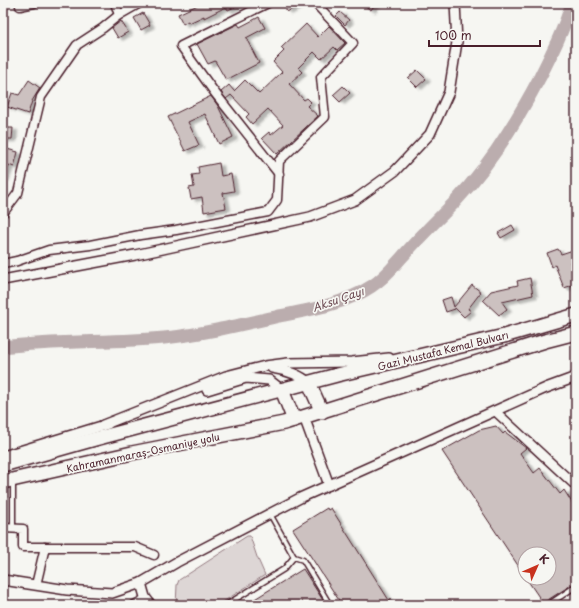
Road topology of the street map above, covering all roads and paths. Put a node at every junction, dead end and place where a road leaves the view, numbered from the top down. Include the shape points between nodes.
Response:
1 (34, 3) edge
2 (116, 3) edge
3 (140, 3) edge
4 (268, 3) edge
5 (315, 3) edge
6 (455, 3) edge
7 (20, 6) dead end
8 (119, 15) junction
9 (279, 174) junction
10 (3, 213) edge
11 (3, 264) edge
12 (3, 280) edge
13 (576, 315) edge
14 (576, 333) edge
15 (440, 352) junction
16 (265, 366) junction
17 (576, 377) edge
18 (309, 383) junction
19 (282, 390) junction
20 (325, 411) junction
21 (495, 411) junction
22 (294, 420) junction
23 (102, 425) junction
24 (3, 456) edge
25 (3, 465) edge
26 (8, 480) edge
27 (329, 485) junction
28 (576, 486) edge
29 (270, 513) junction
30 (3, 528) edge
31 (13, 529) junction
32 (45, 547) junction
33 (154, 555) dead end
34 (294, 557) junction
35 (3, 580) edge
36 (141, 583) junction
37 (36, 585) junction
38 (576, 586) edge
39 (143, 601) edge
40 (130, 605) edge
41 (151, 605) edge
42 (226, 605) edge
43 (330, 605) edge
44 (548, 605) edge

1 - 7 street
2 - 8 street
3 - 8 street
4 - 9 street via 182,46 215,93
5 - 9 street via 353,43 321,77 325,117 279,161
6 - 12 street via 457,42 449,92 430,134 395,171 356,200 310,217 135,255
8 - 10 street via 77,45 41,97 18,193
9 - 11 street via 277,200 268,212 90,245 49,250
13 - 15 highway, Gazi Mustafa Kemal Bulvarı
14 - 20 highway, Gazi Mustafa Kemal Bulvarı
15 - 16 street via 352,362
15 - 18 highway, Gazi Mustafa Kemal Bulvarı
16 - 18 street via 290,372
16 - 23 street via 226,376
17 - 21 street
18 - 19 highway, Gazi Mustafa Kemal Bulvarı
18 - 20 highway
19 - 22 highway
19 - 23 street via 268,380 246,378
19 - 25 highway, Gazi Mustafa Kemal Bulvarı
20 - 22 highway, Gazi Mustafa Kemal Bulvarı
21 - 27 street
21 - 28 street
22 - 26 highway, Kahramanmaraş-Osmaniye yolu
22 - 27 street
23 - 24 street
26 - 31 lane
27 - 29 street
29 - 34 lane
29 - 36 street
30 - 31 street
31 - 32 street via 23,529 23,547
32 - 33 street via 135,547
32 - 37 street
34 - 42 lane via 284,569
34 - 43 lane via 302,560
35 - 37 street
36 - 37 street via 112,593
36 - 39 street
38 - 44 lane
39 - 40 lane
39 - 41 street

